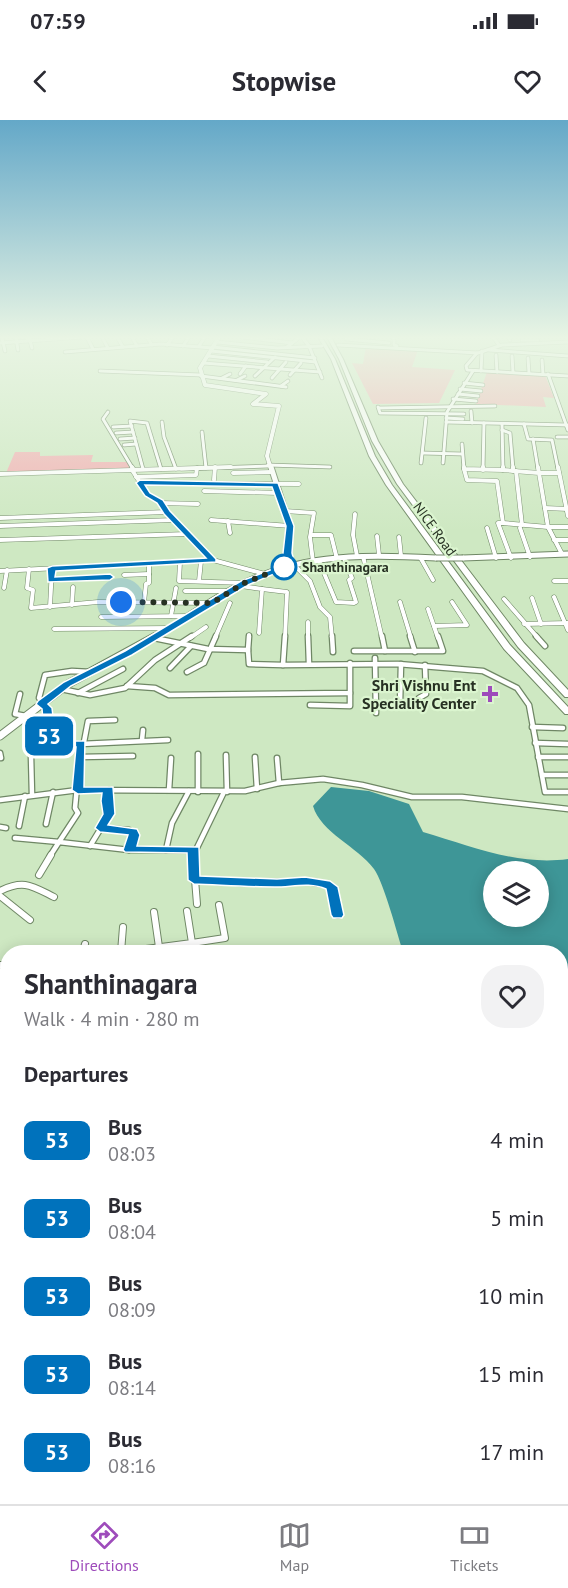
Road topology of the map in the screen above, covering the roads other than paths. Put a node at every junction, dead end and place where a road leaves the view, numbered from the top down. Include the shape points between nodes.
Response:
1 (256, 402) edge
2 (350, 402) edge
3 (359, 402) edge
4 (452, 402) edge
5 (557, 402) edge
6 (495, 406) dead end
7 (449, 407) junction
8 (471, 411) dead end
9 (108, 412) dead end
10 (447, 412) junction
11 (464, 414) dead end
12 (486, 416) dead end
13 (426, 418) dead end
14 (463, 419) dead end
15 (446, 420) junction
16 (162, 422) dead end
17 (472, 423) junction
18 (486, 423) junction
19 (502, 424) junction
20 (524, 424) junction
21 (542, 425) junction
22 (567, 425) edge
23 (132, 426) junction
24 (113, 427) dead end
25 (502, 430) junction
26 (568, 430) edge
27 (133, 432) junction
28 (202, 432) dead end
29 (116, 433) dead end
30 (556, 437) dead end
31 (568, 437) edge
32 (135, 438) junction
33 (120, 439) dead end
34 (533, 439) junction
35 (544, 439) junction
36 (136, 444) junction
37 (462, 444) dead end
38 (123, 445) dead end
39 (423, 453) junction
40 (444, 454) junction
41 (462, 454) junction
42 (421, 463) dead end
43 (443, 464) dead end
44 (215, 467) junction
45 (269, 467) junction
46 (330, 467) dead end
47 (197, 468) junction
48 (206, 468) junction
49 (161, 469) junction
50 (176, 469) junction
51 (464, 469) junction
52 (133, 470) junction
53 (143, 470) junction
54 (483, 470) junction
55 (503, 470) junction
56 (515, 471) junction
57 (538, 472) junction
58 (233, 473) dead end
59 (559, 473) junction
60 (0, 474) edge
61 (136, 477) junction
62 (214, 480) dead end
63 (140, 483) junction
64 (275, 484) junction
65 (299, 484) dead end
66 (204, 491) dead end
67 (278, 493) junction
68 (161, 503) junction
69 (198, 504) dead end
70 (545, 508) junction
71 (567, 509) edge
72 (285, 511) junction
73 (167, 512) junction
74 (355, 514) dead end
75 (568, 516) edge
76 (0, 518) edge
77 (174, 520) junction
78 (211, 520) dead end
79 (228, 521) junction
80 (503, 523) junction
81 (0, 526) edge
82 (290, 526) junction
83 (548, 526) junction
84 (521, 527) junction
85 (568, 527) edge
86 (487, 528) dead end
87 (230, 533) dead end
88 (187, 534) junction
89 (310, 535) junction
90 (377, 536) dead end
91 (399, 537) dead end
92 (0, 540) edge
93 (554, 540) junction
94 (568, 540) edge
95 (565, 554) edge
96 (379, 555) junction
97 (360, 556) junction
98 (401, 556) junction
99 (530, 556) junction
100 (420, 557) junction
101 (344, 558) junction
102 (496, 558) junction
103 (511, 558) junction
104 (337, 559) junction
105 (213, 560) junction
106 (201, 561) junction
107 (316, 561) junction
108 (180, 562) junction
109 (149, 564) junction
110 (293, 565) junction
111 (52, 568) junction
112 (29, 569) junction
113 (7, 570) junction
114 (0, 571) edge
115 (149, 574) junction
116 (265, 574) junction
117 (124, 575) dead end
118 (110, 577) dead end
119 (51, 580) junction
120 (433, 580) dead end
121 (199, 581) junction
122 (554, 581) dead end
123 (568, 581) edge
124 (242, 584) junction
125 (73, 587) dead end
126 (4, 588) dead end
127 (176, 588) dead end
128 (262, 589) junction
129 (185, 591) dead end
130 (231, 591) junction
131 (554, 597) dead end
132 (532, 598) dead end
133 (504, 599) dead end
134 (144, 602) junction
135 (173, 602) junction
136 (400, 602) dead end
137 (452, 602) dead end
138 (212, 603) junction
139 (230, 603) dead end
140 (72, 605) junction
141 (50, 607) junction
142 (428, 609) dead end
143 (171, 616) junction
144 (191, 616) junction
145 (101, 617) dead end
146 (308, 622) dead end
147 (566, 623) edge
148 (524, 624) junction
149 (541, 624) junction
150 (434, 626) junction
151 (206, 627) dead end
152 (170, 628) junction
153 (54, 629) dead end
154 (568, 630) edge
155 (259, 633) dead end
156 (249, 635) dead end
157 (154, 638) junction
158 (180, 643) junction
159 (191, 646) junction
160 (544, 646) dead end
161 (208, 649) junction
162 (248, 650) junction
163 (354, 651) dead end
164 (386, 651) junction
165 (333, 652) dead end
166 (415, 652) junction
167 (374, 660) junction
168 (350, 663) junction
169 (309, 664) junction
170 (401, 664) junction
171 (283, 665) junction
172 (425, 665) junction
173 (170, 668) dead end
174 (123, 669) dead end
175 (91, 672) junction
176 (187, 672) dead end
177 (127, 686) junction
178 (61, 689) junction
179 (78, 693) junction
180 (350, 693) junction
181 (20, 694) dead end
182 (568, 695) edge
183 (419, 698) dead end
184 (42, 703) junction
185 (400, 703) dead end
186 (310, 705) dead end
187 (568, 712) edge
188 (376, 713) dead end
189 (26, 716) junction
190 (115, 720) dead end
191 (532, 727) junction
192 (563, 728) dead end
193 (143, 730) dead end
194 (116, 734) dead end
195 (0, 736) edge
196 (142, 740) junction
197 (168, 740) dead end
198 (115, 741) junction
199 (83, 743) junction
200 (535, 743) junction
201 (568, 744) edge
202 (198, 754) dead end
203 (226, 755) dead end
204 (31, 756) dead end
205 (133, 756) dead end
206 (80, 757) junction
207 (255, 757) dead end
208 (538, 757) junction
209 (568, 757) edge
210 (171, 758) dead end
211 (277, 758) dead end
212 (542, 775) junction
213 (568, 775) edge
214 (279, 783) junction
215 (257, 789) junction
216 (78, 790) junction
217 (109, 790) junction
218 (169, 790) junction
219 (189, 791) junction
220 (53, 792) junction
221 (198, 792) junction
222 (226, 792) junction
223 (545, 792) junction
224 (568, 792) edge
225 (28, 796) junction
226 (0, 800) edge
227 (544, 807) junction
228 (568, 810) edge
229 (46, 824) dead end
230 (19, 826) dead end
231 (100, 828) junction
232 (15, 838) dead end
233 (59, 842) junction
234 (90, 846) junction
235 (129, 850) junction
236 (166, 850) junction
237 (195, 850) junction
238 (39, 875) dead end
239 (194, 880) junction
240 (0, 892) edge
241 (54, 897) dead end
242 (197, 904) dead end
243 (219, 905) dead end
244 (187, 911) dead end
245 (154, 912) dead end
246 (338, 915) dead end
247 (30, 920) dead end
248 (123, 927) dead end
249 (192, 943) junction
250 (122, 945) edge
251 (159, 945) edge
252 (176, 945) edge

1 - 45 street via 254,405 279,406 268,448
2 - 187 highway, NICE Road via 368,449 389,485 507,647
3 - 182 highway, NICE Road via 379,448 404,490 521,645
4 - 7 street
5 - 22 street
6 - 7 street
7 - 10 street
7 - 10 street via 378,408 380,413
8 - 17 street
9 - 52 street via 104,419
10 - 11 street
10 - 15 street
12 - 18 street
13 - 39 street
14 - 15 street
15 - 17 street
15 - 40 street
16 - 50 street
17 - 18 street
18 - 19 street
18 - 54 street
19 - 20 street
19 - 25 street
20 - 21 street
20 - 34 street via 528,439
21 - 22 street
21 - 35 street
22 - 26 street
23 - 24 street
23 - 27 street
23 - 49 street via 130,421 147,423
25 - 55 street
25 - 56 street via 510,433
27 - 29 street
27 - 32 street
28 - 48 street
30 - 31 street
32 - 33 street
32 - 36 street
34 - 35 street
34 - 57 street
35 - 59 street via 552,440
36 - 38 street
36 - 53 street
37 - 41 street
39 - 40 street
39 - 42 street
40 - 41 street
40 - 43 street
41 - 51 street
44 - 45 street
44 - 48 street
44 - 62 street
45 - 46 street
45 - 58 street
45 - 64 street
47 - 48 street
47 - 50 street
47 - 61 street via 196,475
49 - 50 street
49 - 53 street
51 - 54 street
51 - 80 street via 467,480 497,481
52 - 53 street
52 - 60 street
52 - 61 street
54 - 55 street
55 - 56 street
56 - 57 street
56 - 84 street
57 - 59 street
57 - 70 street
59 - 71 street
61 - 63 street
63 - 64 street
63 - 68 street via 148,495
64 - 65 street
64 - 67 street
66 - 67 street
67 - 72 street
68 - 69 street
68 - 73 street
70 - 71 street
70 - 83 street
71 - 75 street
72 - 82 street
72 - 89 street via 314,513
73 - 76 street
73 - 77 street
74 - 97 street via 353,535
77 - 81 street
77 - 88 street
78 - 79 street
79 - 82 street
79 - 87 street
80 - 84 street
80 - 103 street via 498,523
82 - 110 street via 288,553
83 - 84 street
83 - 85 street
83 - 93 street
84 - 99 street
86 - 102 street
88 - 92 street
88 - 105 street
89 - 104 street via 331,535
89 - 107 street
90 - 96 street
91 - 98 street
93 - 94 street
93 - 95 street
95 - 99 street
96 - 97 street
96 - 98 street
97 - 101 street
97 - 164 street
98 - 100 street
99 - 103 street
100 - 102 street, bridge
100 - 120 street
101 - 104 street
101 - 107 street via 352,578 349,580 354,603 336,602
102 - 103 street
104 - 107 street
105 - 106 street
105 - 116 street
106 - 108 street
106 - 121 street
107 - 110 street
108 - 109 street
108 - 121 street via 178,581
109 - 111 street
109 - 115 street
110 - 116 street
110 - 165 street via 310,581 320,608 330,617
111 - 112 street
111 - 119 street
112 - 113 street
112 - 141 street via 31,608
113 - 114 street
113 - 126 street
115 - 117 street
115 - 134 street
116 - 124 street
118 - 119 street
119 - 141 street
121 - 124 street
122 - 123 street
124 - 128 street
124 - 130 street
125 - 140 street
127 - 135 street
128 - 155 street
128 - 171 street via 287,592
129 - 130 street
130 - 138 street
131 - 147 street
132 - 149 street
133 - 148 street
134 - 135 street
134 - 140 street
135 - 138 street
135 - 143 street
136 - 166 street
137 - 150 street via 467,625
138 - 144 street
139 - 161 street
140 - 141 street
142 - 150 street
143 - 144 street
143 - 145 street
144 - 152 street
146 - 169 street
147 - 149 street
147 - 154 street
148 - 149 street
148 - 160 street
150 - 166 street via 442,651
151 - 158 street
152 - 153 street
152 - 157 street
156 - 162 street
157 - 158 street
157 - 175 street
158 - 159 street
158 - 177 street
159 - 161 street
159 - 173 street
161 - 162 street
161 - 176 street via 204,663
162 - 171 street via 249,664
163 - 164 street
164 - 166 street
167 - 168 street
167 - 170 street
167 - 188 street
168 - 169 street
168 - 180 street
169 - 171 street
170 - 172 street
170 - 185 street
172 - 183 street via 426,694
172 - 191 street via 483,671 517,688 529,705
174 - 179 street
175 - 178 street
175 - 184 street via 45,675 39,698
177 - 179 street via 100,695
177 - 180 street via 151,687 170,695
178 - 179 street
178 - 184 street
180 - 186 street via 350,706
181 - 189 street via 15,714
184 - 189 street
184 - 199 street via 47,708 51,745
189 - 195 street
190 - 199 street via 88,721
191 - 192 street
191 - 200 street
193 - 196 street
194 - 198 street
196 - 197 street
196 - 198 street
198 - 199 street
199 - 206 street
200 - 201 street
200 - 208 street
202 - 221 street
203 - 222 street
204 - 225 street
205 - 206 street
206 - 216 street
207 - 215 street
208 - 209 street
208 - 212 street
210 - 218 street
211 - 214 street
212 - 213 street
212 - 223 street
214 - 215 street
214 - 227 street via 323,779 412,797 462,797
215 - 222 street
216 - 217 street
216 - 220 street
216 - 233 street via 77,814
217 - 218 street
217 - 231 street via 109,814
218 - 219 street
219 - 221 street
219 - 236 street via 172,823
220 - 225 street
220 - 229 street
221 - 222 street
222 - 237 street
223 - 224 street
223 - 227 street
225 - 226 street
225 - 230 street
227 - 228 street
231 - 234 street
231 - 235 street via 133,831
232 - 233 street
233 - 234 street
233 - 238 street
234 - 235 street
235 - 236 street
236 - 237 street
237 - 239 street
239 - 242 street
239 - 246 street via 318,882 332,887
240 - 241 street via 24,882
240 - 247 street
243 - 249 street via 225,939
244 - 249 street
245 - 251 street
248 - 250 street
249 - 252 street

